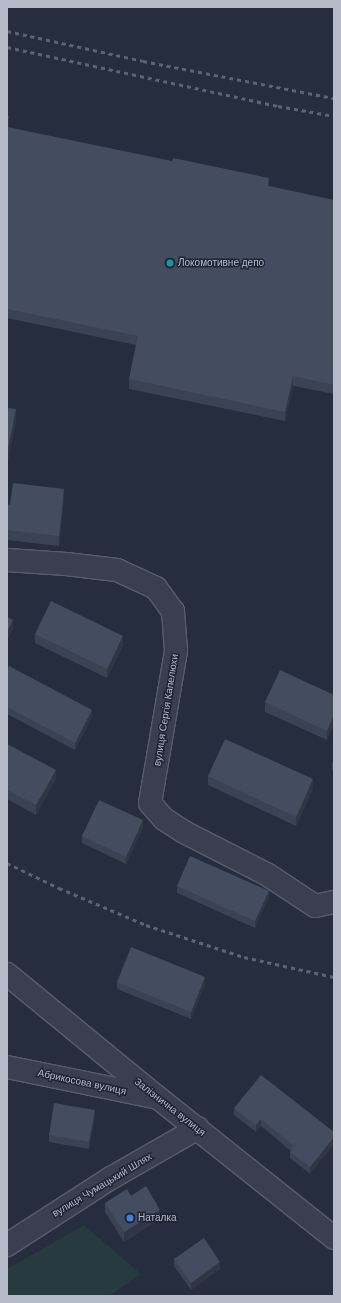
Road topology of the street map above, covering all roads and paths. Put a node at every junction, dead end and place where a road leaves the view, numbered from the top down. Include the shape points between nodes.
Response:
1 (7, 560) edge
2 (334, 902) edge
3 (7, 974) edge
4 (7, 1067) edge
5 (157, 1097) junction
6 (198, 1128) junction
7 (334, 1238) edge
8 (7, 1245) edge

1 - 2 street, вулиця Сергія Капелюхи via 117,570 156,588 173,611 176,651 150,803 164,819 184,832 268,875 315,906
3 - 5 street, Залізнична вулиця
4 - 5 street, Абрикосова вулиця
5 - 6 street, Залізнична вулиця
6 - 7 street, Залізнична вулиця
6 - 8 street, вулиця Чумацький Шлях via 111,1178

